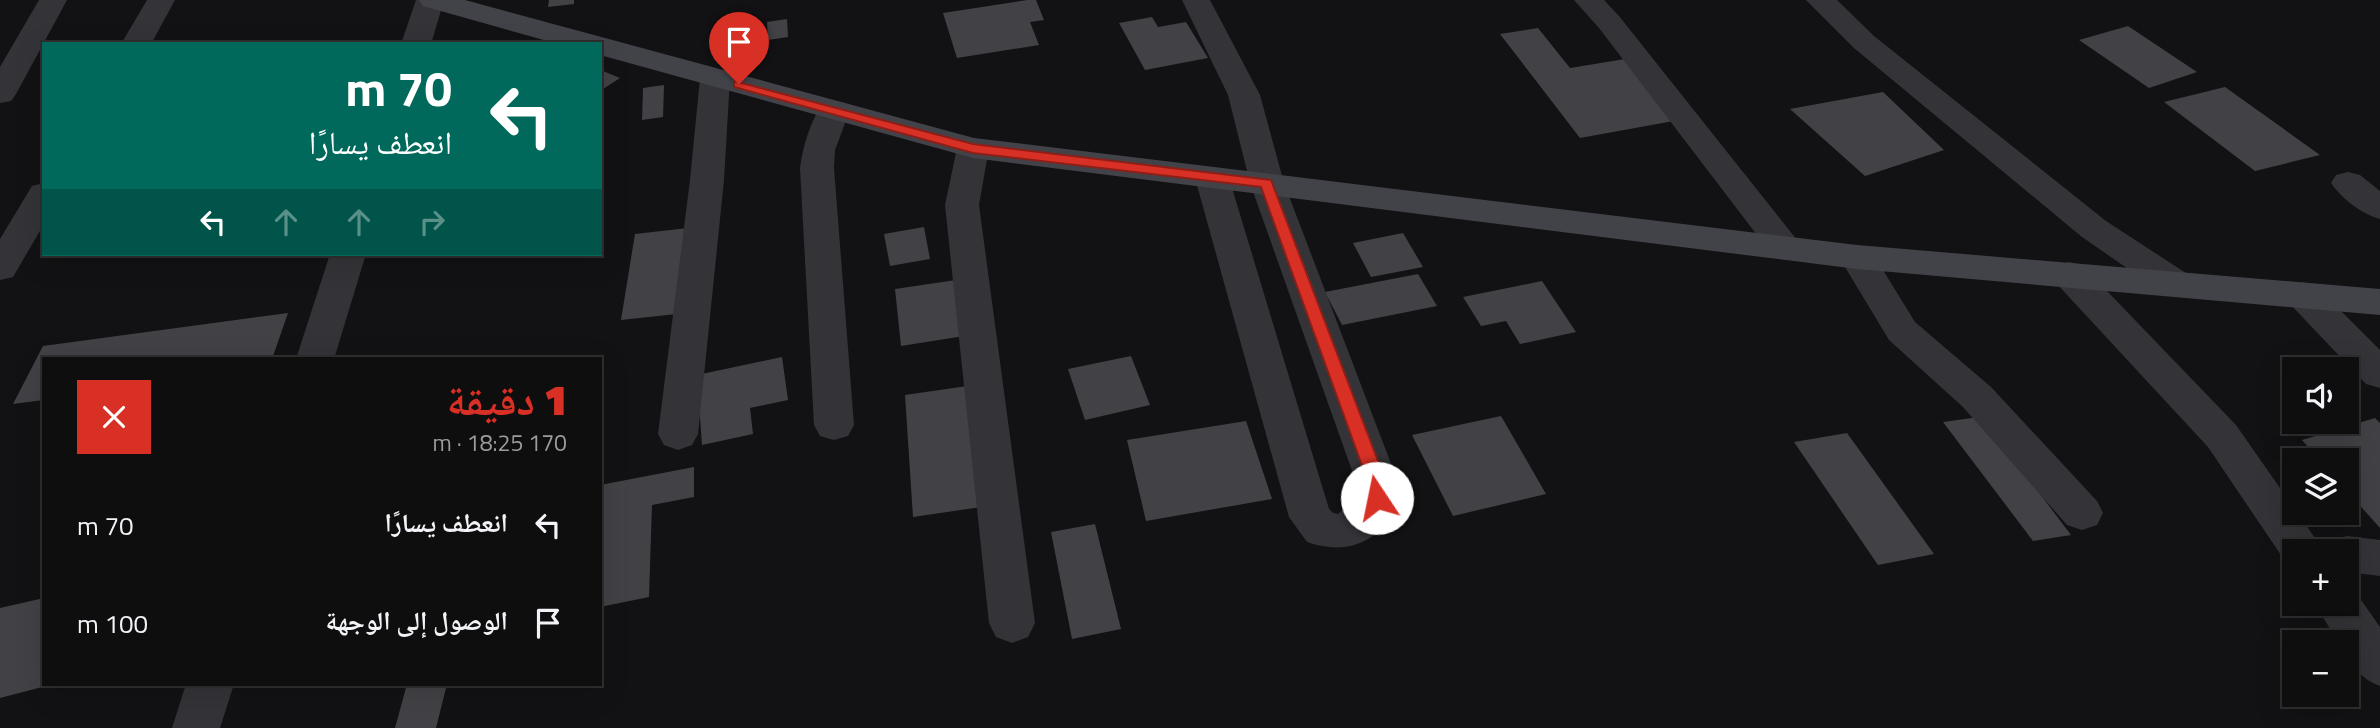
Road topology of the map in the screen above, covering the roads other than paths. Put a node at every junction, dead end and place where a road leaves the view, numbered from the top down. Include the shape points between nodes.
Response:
1 (53, 0) edge
2 (161, 0) edge
3 (432, 0) edge
4 (1196, 0) edge
5 (1588, 0) edge
6 (1820, 0) edge
7 (137, 42) edge
8 (417, 42) edge
9 (585, 42) edge
10 (602, 47) edge
11 (715, 78) junction
12 (0, 93) edge
13 (834, 110) junction
14 (973, 148) junction
15 (1212, 178) junction
16 (1266, 183) junction
17 (2348, 183) dead end
18 (42, 197) edge
19 (2380, 208) edge
20 (1785, 248) junction
21 (347, 256) edge
22 (1857, 257) junction
23 (0, 268) edge
24 (2069, 274) junction
25 (2176, 284) junction
26 (2303, 295) junction
27 (2380, 302) edge
28 (316, 357) edge
29 (2380, 374) edge
30 (834, 425) dead end
31 (678, 434) dead end
32 (2082, 513) dead end
33 (2299, 539) edge
34 (2359, 555) edge
35 (2380, 558) edge
36 (2346, 616) edge
37 (1012, 623) dead end
38 (2380, 665) edge
39 (210, 686) edge
40 (197, 728) edge

1 - 12 street
2 - 7 street
3 - 8 street
3 - 9 main road
4 - 16 street via 1244,96
5 - 20 street
6 - 25 street via 1864,42 2094,229
10 - 11 main road
11 - 13 main road
11 - 31 street
13 - 14 main road
13 - 30 street via 817,168
14 - 15 main road
14 - 37 street via 962,205
15 - 16 main road
15 - 16 street via 1310,517 1322,530 1343,532 1371,510 1377,482
16 - 20 main road
17 - 19 street
18 - 23 street
20 - 22 main road
21 - 28 street
22 - 24 main road
22 - 32 street via 1902,331 1977,397
24 - 25 main road
24 - 33 street via 2222,436
25 - 26 main road
26 - 27 main road
26 - 29 street
34 - 35 street
36 - 38 street
39 - 40 street

